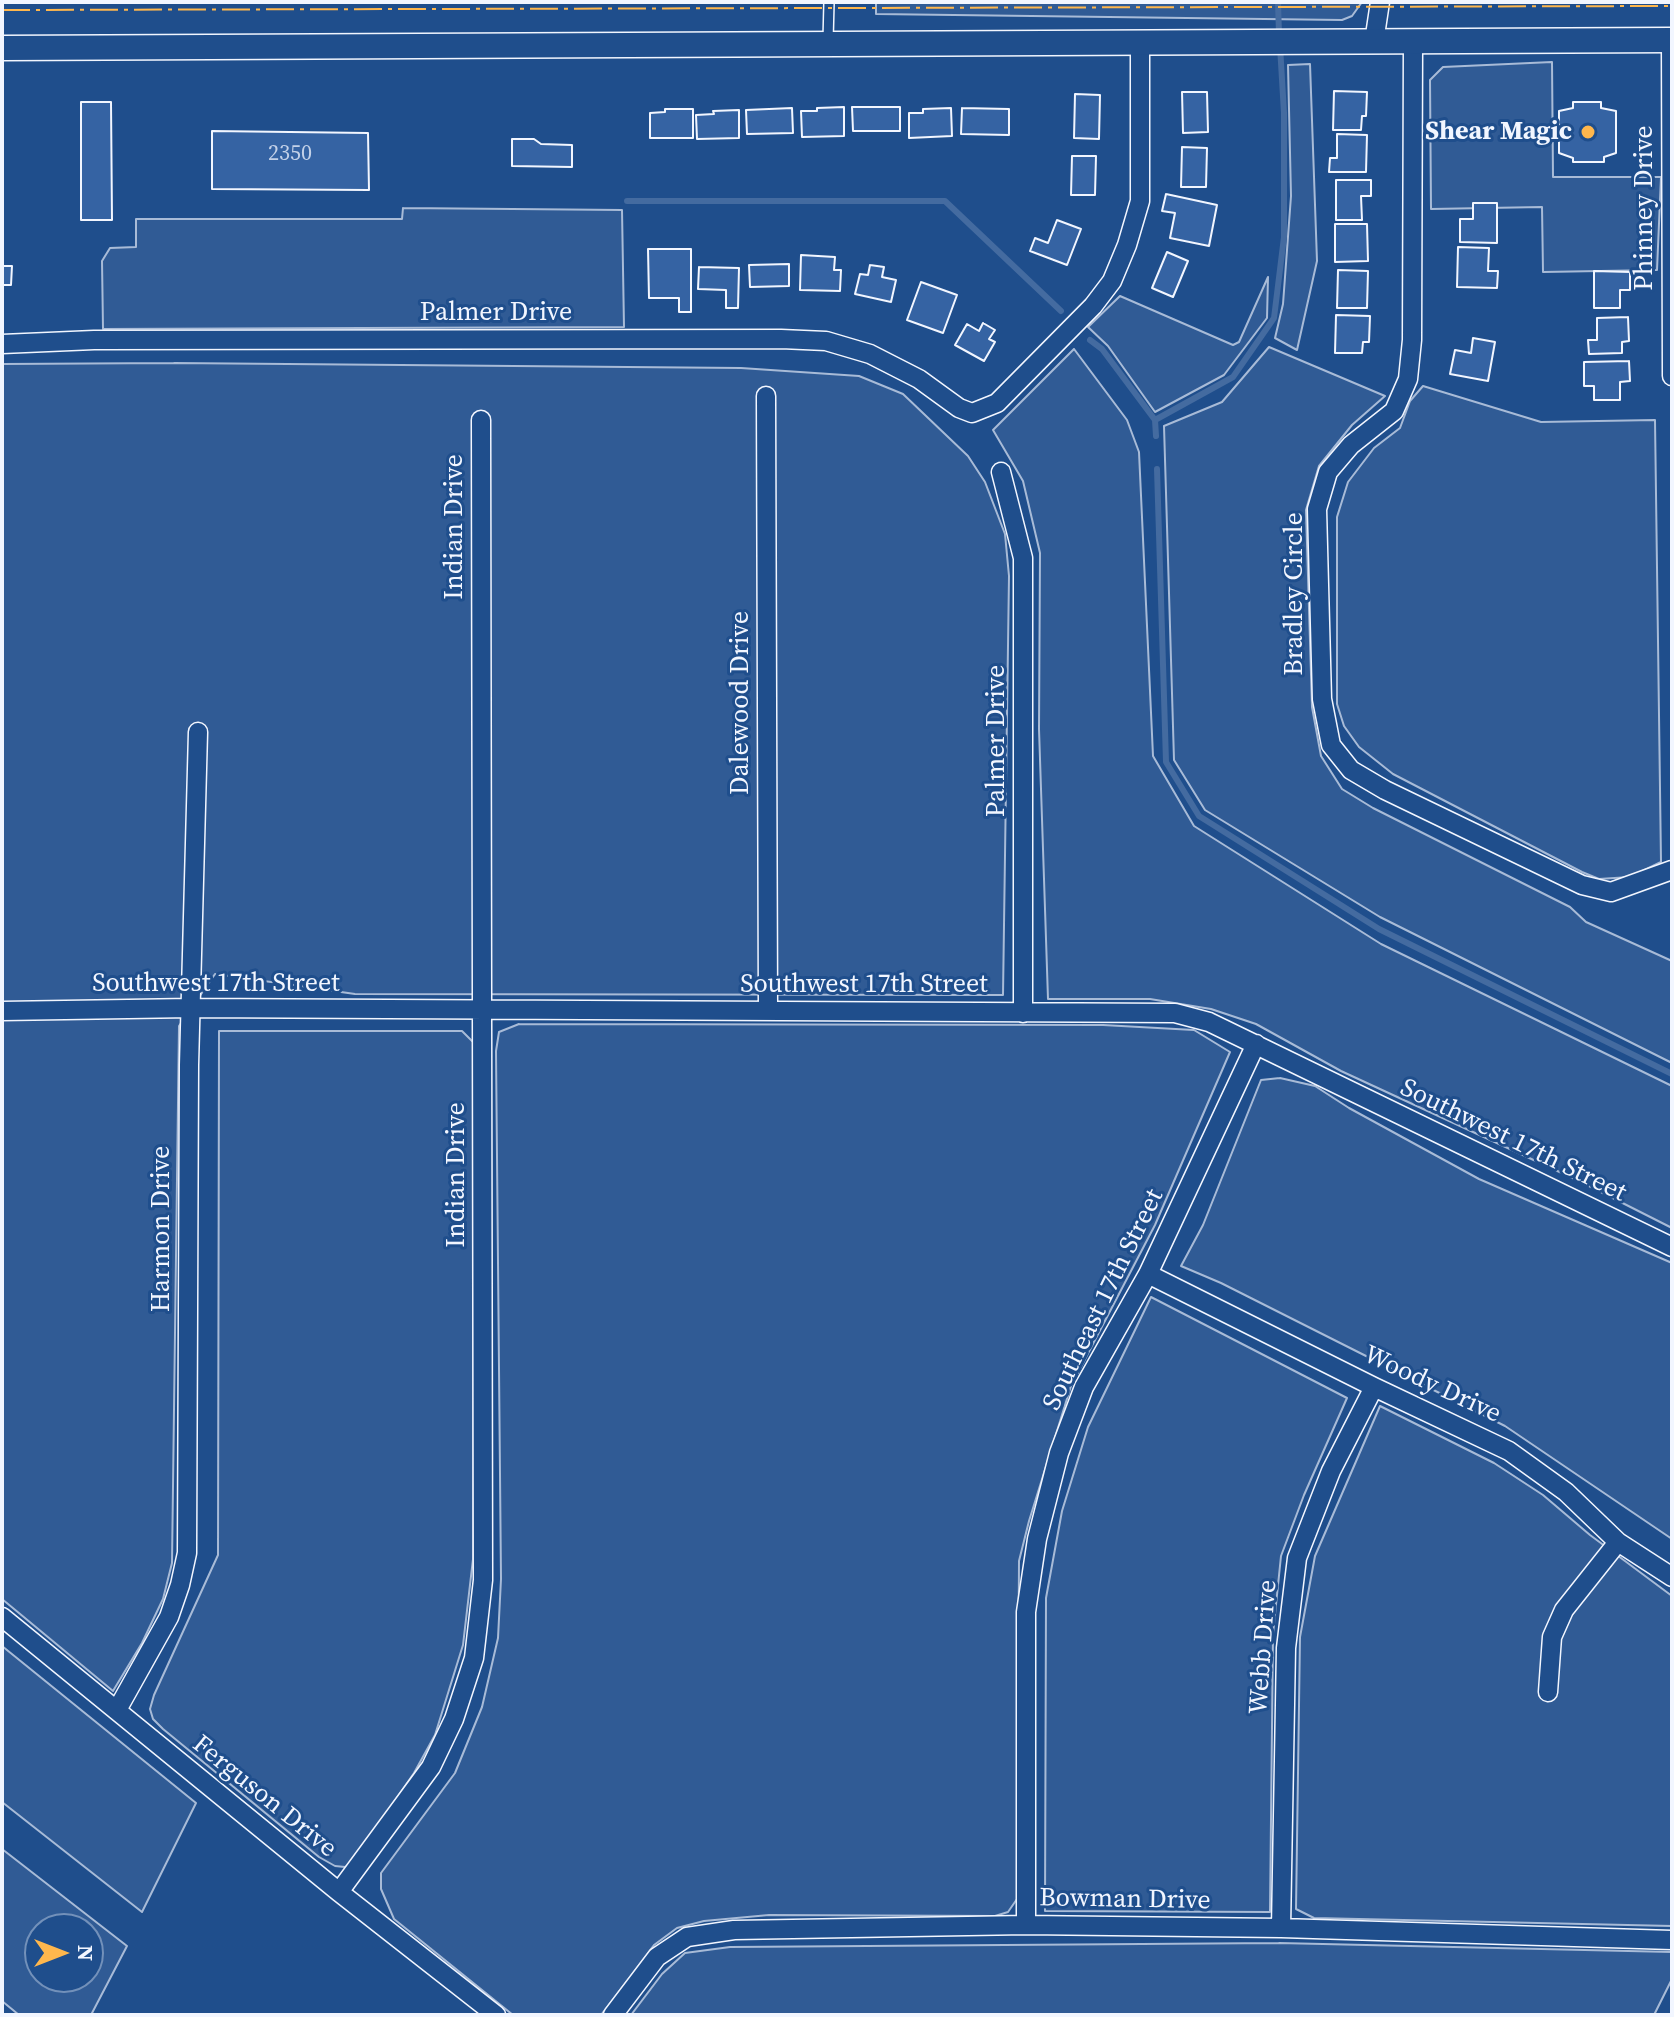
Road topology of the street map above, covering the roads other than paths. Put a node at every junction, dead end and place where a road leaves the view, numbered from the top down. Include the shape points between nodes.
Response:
1 (829, 2) edge
2 (1380, 2) edge
3 (1672, 40) edge
4 (1374, 42) junction
5 (1413, 42) junction
6 (1140, 43) junction
7 (828, 44) junction
8 (2, 48) edge
9 (2, 344) edge
10 (1672, 376) edge
11 (766, 396) dead end
12 (481, 420) dead end
13 (1001, 472) dead end
14 (198, 732) dead end
15 (1672, 870) edge
16 (191, 1008) junction
17 (483, 1010) junction
18 (768, 1010) junction
19 (2, 1011) edge
20 (1023, 1013) junction
21 (1256, 1044) junction
22 (1672, 1247) edge
23 (1148, 1274) junction
24 (1374, 1387) junction
25 (1618, 1542) junction
26 (1672, 1577) edge
27 (2, 1617) edge
28 (1548, 1692) dead end
29 (117, 1710) junction
30 (339, 1892) junction
31 (1026, 1925) junction
32 (1281, 1928) junction
33 (1672, 1940) edge
34 (496, 2015) edge
35 (613, 2015) edge

1 - 7 lane
2 - 4 street
3 - 5 main road
3 - 10 street, Phinney Drive
4 - 5 main road
4 - 6 main road
5 - 15 street, Bradley Circle via 1408,379 1394,411 1351,445 1328,472 1317,509 1322,699 1331,745 1351,770 1385,790 1582,885 1611,892
6 - 7 main road
6 - 9 street, Palmer Drive via 1140,201 1112,281 997,403 972,413 870,354 826,341
7 - 8 main road
11 - 18 street, Dalewood Drive
12 - 17 street, Indian Drive
13 - 20 street, Palmer Drive via 1023,558
14 - 16 street, Harmon Drive
16 - 17 street, Southwest 17th Street
16 - 19 street, Southwest 17th Street
16 - 29 street, Harmon Drive via 187,1553 169,1617
17 - 18 street, Southwest 17th Street
17 - 30 street, Indian Drive via 483,1580 474,1658 431,1767
18 - 20 street, Southwest 17th Street
20 - 21 street, Southwest 17th Street via 1175,1013
21 - 22 street, Southwest 17th Street
21 - 23 street, Southeast 17th Street
23 - 24 street, Woody Drive
23 - 31 street, Southeast 17th Street via 1084,1387 1059,1453 1037,1539 1026,1612
24 - 25 street, Woody Drive via 1509,1451 1566,1492
24 - 32 street, Webb Drive via 1331,1471 1297,1558 1286,1648
25 - 26 street, Woody Drive
25 - 28 street via 1564,1610 1552,1637
27 - 29 street, Ferguson Drive
29 - 30 street, Ferguson Drive
30 - 34 street, Ferguson Drive
31 - 32 street, Bowman Drive
31 - 35 street, Bowman Drive via 734,1930 687,1937 657,1957
32 - 33 street, Bowman Drive

